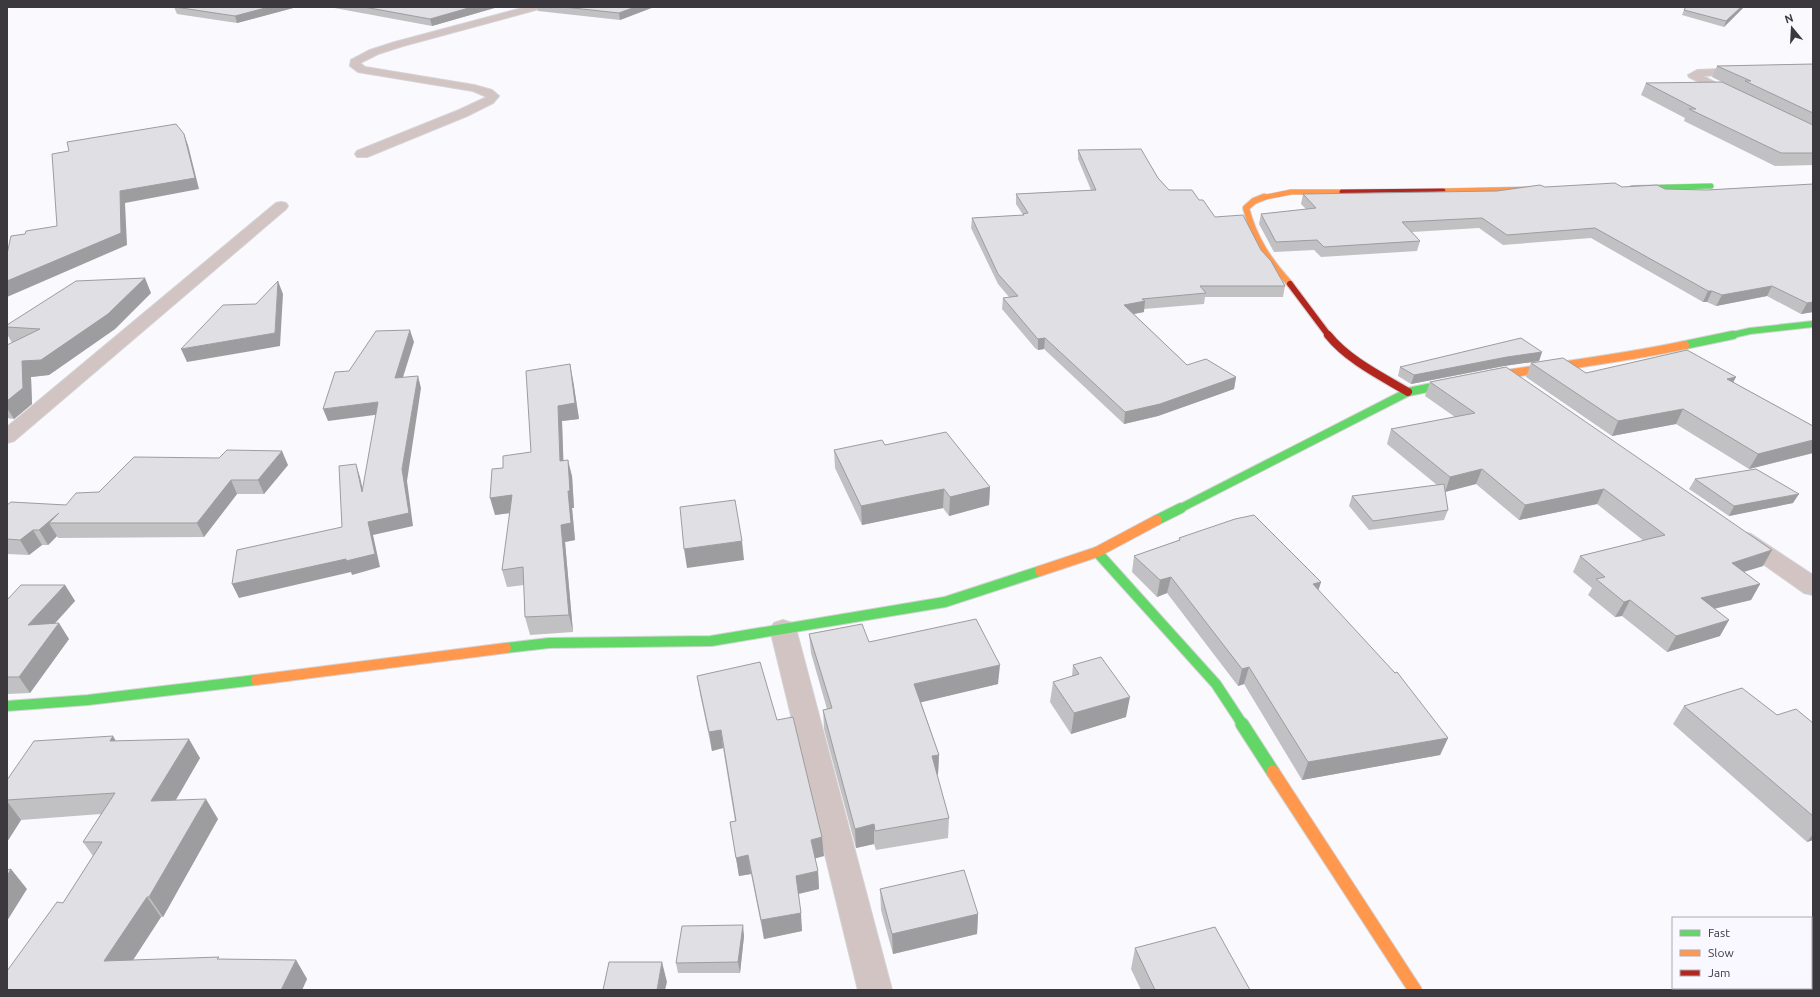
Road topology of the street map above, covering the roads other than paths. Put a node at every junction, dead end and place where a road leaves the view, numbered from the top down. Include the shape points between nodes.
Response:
1 (536, 7) edge
2 (1757, 71) edge
3 (1741, 100) edge
4 (362, 154) dead end
5 (1711, 186) dead end
6 (1623, 188) edge
7 (1543, 189) edge
8 (281, 206) dead end
9 (1813, 324) edge
10 (1504, 374) junction
11 (1408, 392) junction
12 (1530, 392) edge
13 (7, 438) edge
14 (1728, 528) edge
15 (1097, 552) junction
16 (1813, 587) edge
17 (783, 629) junction
18 (7, 706) edge
19 (874, 990) edge
20 (1415, 990) edge

1 - 4 street via 399,44 374,52 355,62 362,70 474,88 493,96 489,101 463,113
2 - 3 street via 1719,71 1693,75
5 - 6 street
7 - 11 street via 1295,193 1250,201 1246,208 1250,228 1268,260 1299,294 1325,332 1360,363
8 - 13 street
9 - 10 street via 1750,331 1653,352
10 - 11 street
10 - 12 street
11 - 15 street
14 - 16 street
15 - 17 street via 945,602
15 - 20 street via 1216,684
17 - 18 street via 712,641 549,643 88,700
17 - 19 street

